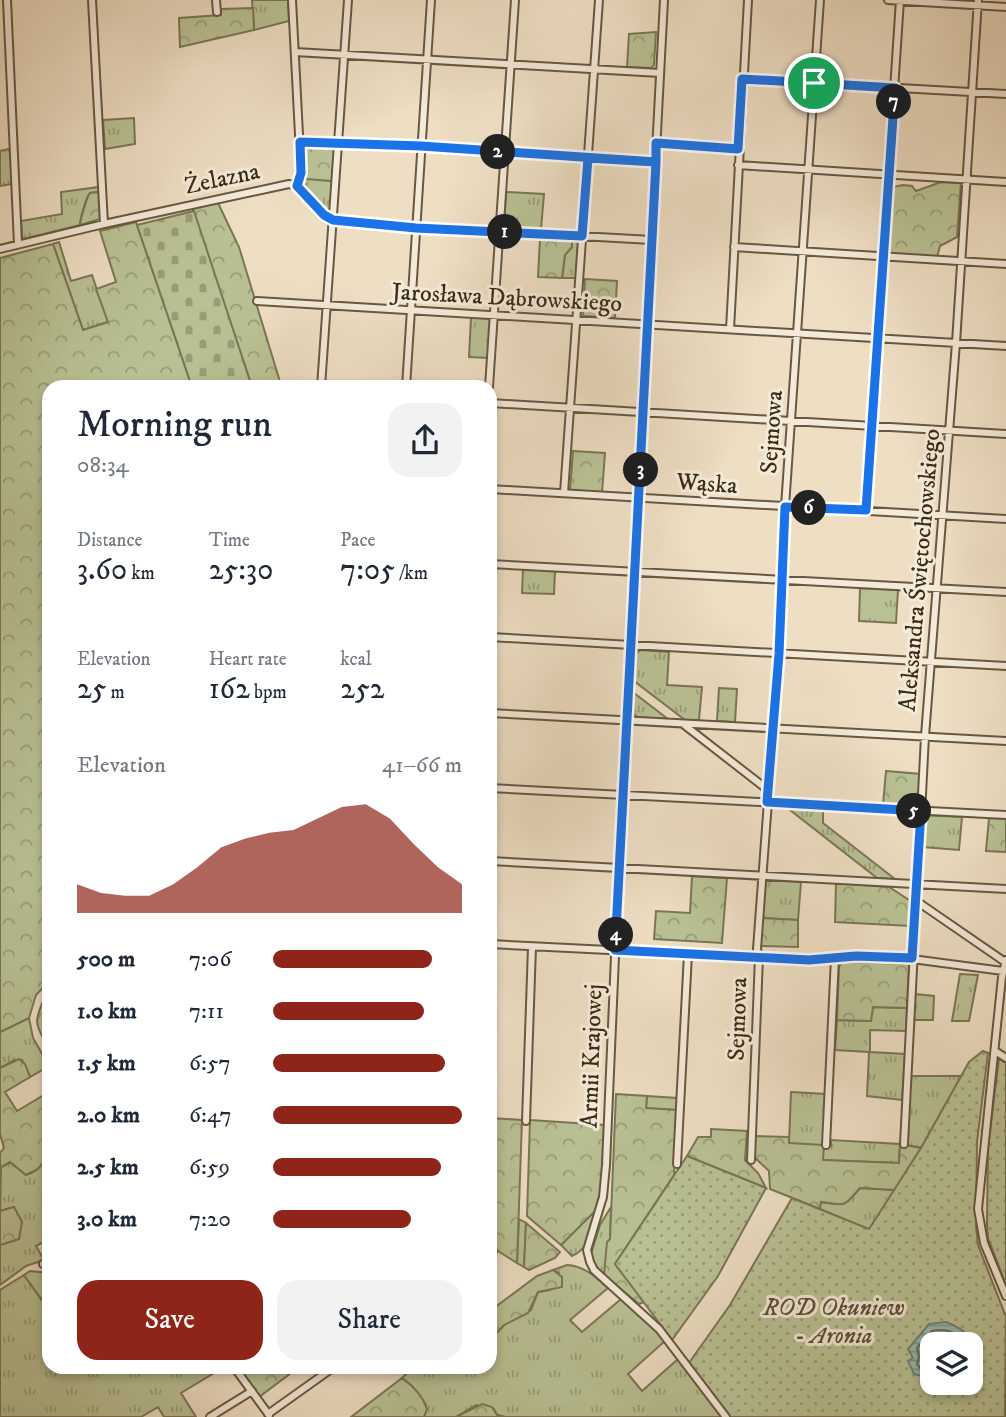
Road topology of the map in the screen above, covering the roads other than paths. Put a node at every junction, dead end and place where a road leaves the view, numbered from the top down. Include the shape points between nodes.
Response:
1 (7, 0) edge
2 (92, 0) edge
3 (216, 0) edge
4 (292, 0) edge
5 (348, 0) edge
6 (431, 0) edge
7 (515, 0) edge
8 (599, 0) edge
9 (664, 0) edge
10 (748, 0) edge
11 (820, 0) edge
12 (888, 0) edge
13 (900, 0) edge
14 (978, 2) edge
15 (1006, 7) edge
16 (217, 12) dead end
17 (295, 51) junction
18 (345, 55) junction
19 (427, 60) junction
20 (511, 64) junction
21 (595, 69) junction
22 (660, 73) junction
23 (742, 79) junction
24 (814, 83) junction
25 (895, 88) junction
26 (972, 92) junction
27 (1006, 94) edge
28 (300, 142) junction
29 (338, 142) junction
30 (656, 143) junction
31 (421, 146) junction
32 (738, 149) junction
33 (503, 152) junction
34 (588, 158) junction
35 (656, 162) junction
36 (738, 165) junction
37 (808, 169) junction
38 (888, 174) junction
39 (966, 179) junction
40 (1006, 182) edge
41 (297, 186) junction
42 (333, 220) junction
43 (104, 224) junction
44 (416, 228) junction
45 (500, 232) junction
46 (582, 236) junction
47 (652, 240) junction
48 (18, 244) junction
49 (734, 247) junction
50 (0, 249) edge
51 (802, 251) junction
52 (884, 256) junction
53 (961, 262) junction
54 (1006, 264) edge
55 (257, 301) dead end
56 (326, 304) junction
57 (410, 310) junction
58 (494, 315) junction
59 (577, 320) junction
60 (649, 324) junction
61 (730, 328) junction
62 (796, 334) junction
63 (878, 338) junction
64 (956, 343) junction
65 (1006, 346) edge
66 (321, 380) edge
67 (406, 380) edge
68 (489, 380) edge
69 (497, 403) edge
70 (571, 407) junction
71 (644, 411) junction
72 (791, 420) junction
73 (872, 426) junction
74 (949, 431) junction
75 (1006, 434) edge
76 (497, 489) edge
77 (564, 493) junction
78 (639, 498) junction
79 (785, 507) junction
80 (866, 510) junction
81 (943, 515) junction
82 (1006, 519) edge
83 (497, 564) edge
84 (634, 572) junction
85 (781, 578) junction
86 (937, 589) junction
87 (1006, 592) edge
88 (497, 638) edge
89 (631, 646) junction
90 (779, 654) junction
91 (931, 661) junction
92 (1006, 666) edge
93 (497, 713) edge
94 (626, 720) junction
95 (681, 723) junction
96 (772, 727) junction
97 (925, 736) junction
98 (1006, 741) edge
99 (497, 788) edge
100 (768, 790) junction
101 (622, 794) junction
102 (767, 802) junction
103 (921, 811) junction
104 (1006, 815) edge
105 (497, 861) edge
106 (619, 868) junction
107 (762, 876) junction
108 (916, 884) junction
109 (1006, 889) edge
110 (915, 900) junction
111 (497, 944) edge
112 (532, 947) junction
113 (615, 950) junction
114 (688, 954) junction
115 (759, 957) junction
116 (835, 958) junction
117 (912, 958) junction
118 (1006, 961) edge
119 (1003, 971) junction
120 (995, 1051) junction
121 (1006, 1058) edge
122 (526, 1121) dead end
123 (904, 1144) dead end
124 (826, 1145) dead end
125 (751, 1160) dead end
126 (677, 1164) dead end
127 (1006, 1296) edge
128 (239, 1374) edge
129 (325, 1374) edge
130 (252, 1391) junction
131 (270, 1415) edge
132 (210, 1417) edge
133 (726, 1417) edge

1 - 48 street
2 - 43 street
3 - 16 street
4 - 17 street
5 - 18 street
6 - 19 street
7 - 20 street
8 - 21 street
9 - 22 street, Armii Krajowej
10 - 23 street
11 - 24 street, Sejmowa
12 - 13 street
13 - 14 street
13 - 25 street
14 - 15 street
14 - 26 street, Aleksandra Świętochowskiego
17 - 18 street
17 - 28 street
18 - 19 street
18 - 29 street
19 - 20 street
19 - 31 street
20 - 21 street
20 - 33 street
21 - 22 street
21 - 34 street
22 - 30 street, Armii Krajowej
23 - 24 street
23 - 32 street
24 - 25 street
24 - 37 street, Sejmowa
25 - 26 street
25 - 38 street
26 - 27 street
26 - 39 street, Aleksandra Świętochowskiego
28 - 29 street
28 - 41 street
29 - 31 street
29 - 42 street
30 - 32 street
30 - 35 street, Armii Krajowej
31 - 33 street
31 - 44 street
32 - 36 street
33 - 34 street
33 - 45 street
34 - 35 street
34 - 46 street
35 - 47 street, Armii Krajowej
36 - 37 street
36 - 49 street
37 - 38 street
37 - 51 street, Sejmowa
38 - 39 street
38 - 52 street
39 - 40 street
39 - 53 street, Aleksandra Świętochowskiego
41 - 42 street, Żelazna
41 - 43 street, Żelazna via 289,184
42 - 44 street
42 - 56 street
43 - 48 street, Żelazna
44 - 45 street
44 - 57 street
45 - 46 street
45 - 58 street
46 - 47 street
46 - 59 street
47 - 60 street, Armii Krajowej
48 - 50 street, Żelazna
49 - 51 street
49 - 61 street
51 - 52 street
51 - 62 street, Sejmowa
52 - 53 street
52 - 63 street
53 - 54 street
53 - 64 street, Aleksandra Świętochowskiego
55 - 56 street, Jarosława Dąbrowskiego
56 - 57 street, Jarosława Dąbrowskiego
56 - 66 street
57 - 58 street, Jarosława Dąbrowskiego
57 - 67 street
58 - 59 street, Jarosława Dąbrowskiego
58 - 68 street
59 - 60 street, Jarosława Dąbrowskiego
59 - 70 street
60 - 61 street, Jarosława Dąbrowskiego
60 - 71 street, Armii Krajowej
61 - 62 street, Jarosława Dąbrowskiego
62 - 63 street, Jarosława Dąbrowskiego
62 - 72 street, Sejmowa
63 - 64 street, Jarosława Dąbrowskiego
63 - 73 street
64 - 65 street, Jarosława Dąbrowskiego
64 - 74 street, Aleksandra Świętochowskiego
69 - 70 street
70 - 71 street
70 - 77 street
71 - 72 street
71 - 78 street, Armii Krajowej
72 - 73 street
72 - 79 street, Sejmowa
73 - 74 street
73 - 80 street
74 - 75 street
74 - 81 street, Aleksandra Świętochowskiego
76 - 77 street, Wąska
77 - 78 street, Wąska
78 - 79 street, Wąska
78 - 84 street, Armii Krajowej
79 - 80 street, Wąska
79 - 85 street, Sejmowa
80 - 81 street, Wąska
81 - 82 street, Wąska
81 - 86 street, Aleksandra Świętochowskiego
83 - 84 street
84 - 85 street
84 - 89 street, Armii Krajowej
85 - 86 street
85 - 90 street, Sejmowa
86 - 87 street
86 - 91 street, Aleksandra Świętochowskiego
88 - 89 street
89 - 90 street
89 - 94 street, Armii Krajowej
90 - 91 street
90 - 96 street, Sejmowa
91 - 92 street
91 - 97 street, Aleksandra Świętochowskiego
93 - 94 street
94 - 95 street
94 - 101 street, Armii Krajowej
95 - 96 street
95 - 100 street
96 - 97 street
96 - 100 street, Sejmowa
97 - 98 street
97 - 103 street, Aleksandra Świętochowskiego
99 - 101 street
100 - 102 street, Sejmowa
101 - 102 street
101 - 106 street, Armii Krajowej
102 - 103 street
102 - 107 street, Sejmowa
103 - 104 street
103 - 108 street, Aleksandra Świętochowskiego
105 - 106 street
106 - 107 street
106 - 113 street, Armii Krajowej
107 - 108 street
107 - 115 street, Sejmowa
108 - 109 street
108 - 110 street, Aleksandra Świętochowskiego
110 - 117 street, Aleksandra Świętochowskiego
110 - 118 street
111 - 112 street
112 - 113 street
112 - 122 street
113 - 114 street
113 - 133 street, Armii Krajowej via 606,1165 603,1197 587,1250 594,1270 659,1329
114 - 115 street
114 - 126 street
115 - 116 street
115 - 125 street, Sejmowa
116 - 117 street
116 - 124 street
117 - 119 street
117 - 123 street, Aleksandra Świętochowskiego
118 - 119 street
119 - 120 street
120 - 121 street
120 - 127 street via 978,1209 984,1243
128 - 130 street
129 - 131 street
130 - 131 street
130 - 132 street

